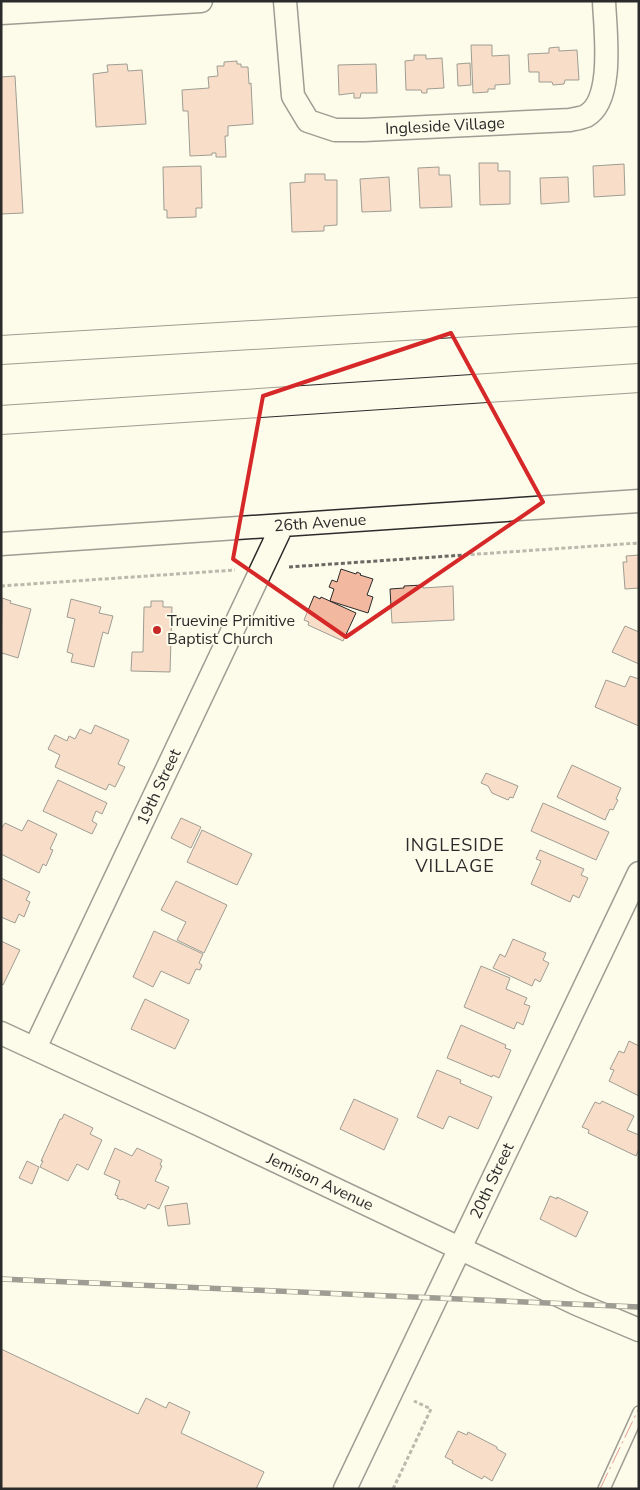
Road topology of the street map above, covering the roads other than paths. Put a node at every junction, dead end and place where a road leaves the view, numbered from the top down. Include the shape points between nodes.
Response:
1 (201, 1) edge
2 (285, 1) edge
3 (604, 1) edge
4 (1, 13) edge
5 (639, 312) edge
6 (1, 350) edge
7 (639, 378) edge
8 (1, 420) edge
9 (639, 501) edge
10 (282, 526) junction
11 (1, 544) edge
12 (639, 873) edge
13 (1, 1032) edge
14 (35, 1048) junction
15 (460, 1248) junction
16 (639, 1330) edge
17 (639, 1412) edge
18 (345, 1489) edge
19 (604, 1489) edge

1 - 4 street
2 - 3 street, Ingleside Village via 293,96 308,120 335,130 570,120 586,116 602,94 606,50
5 - 6 highway
7 - 8 highway
9 - 10 street, 26th Avenue
10 - 11 street, 26th Avenue
10 - 14 street, 19th Street
12 - 15 street, 20th Street
13 - 14 street, Jemison Avenue
14 - 15 street, Jemison Avenue
15 - 16 street, Jemison Avenue
15 - 18 street, 20th Street
17 - 19 lane

